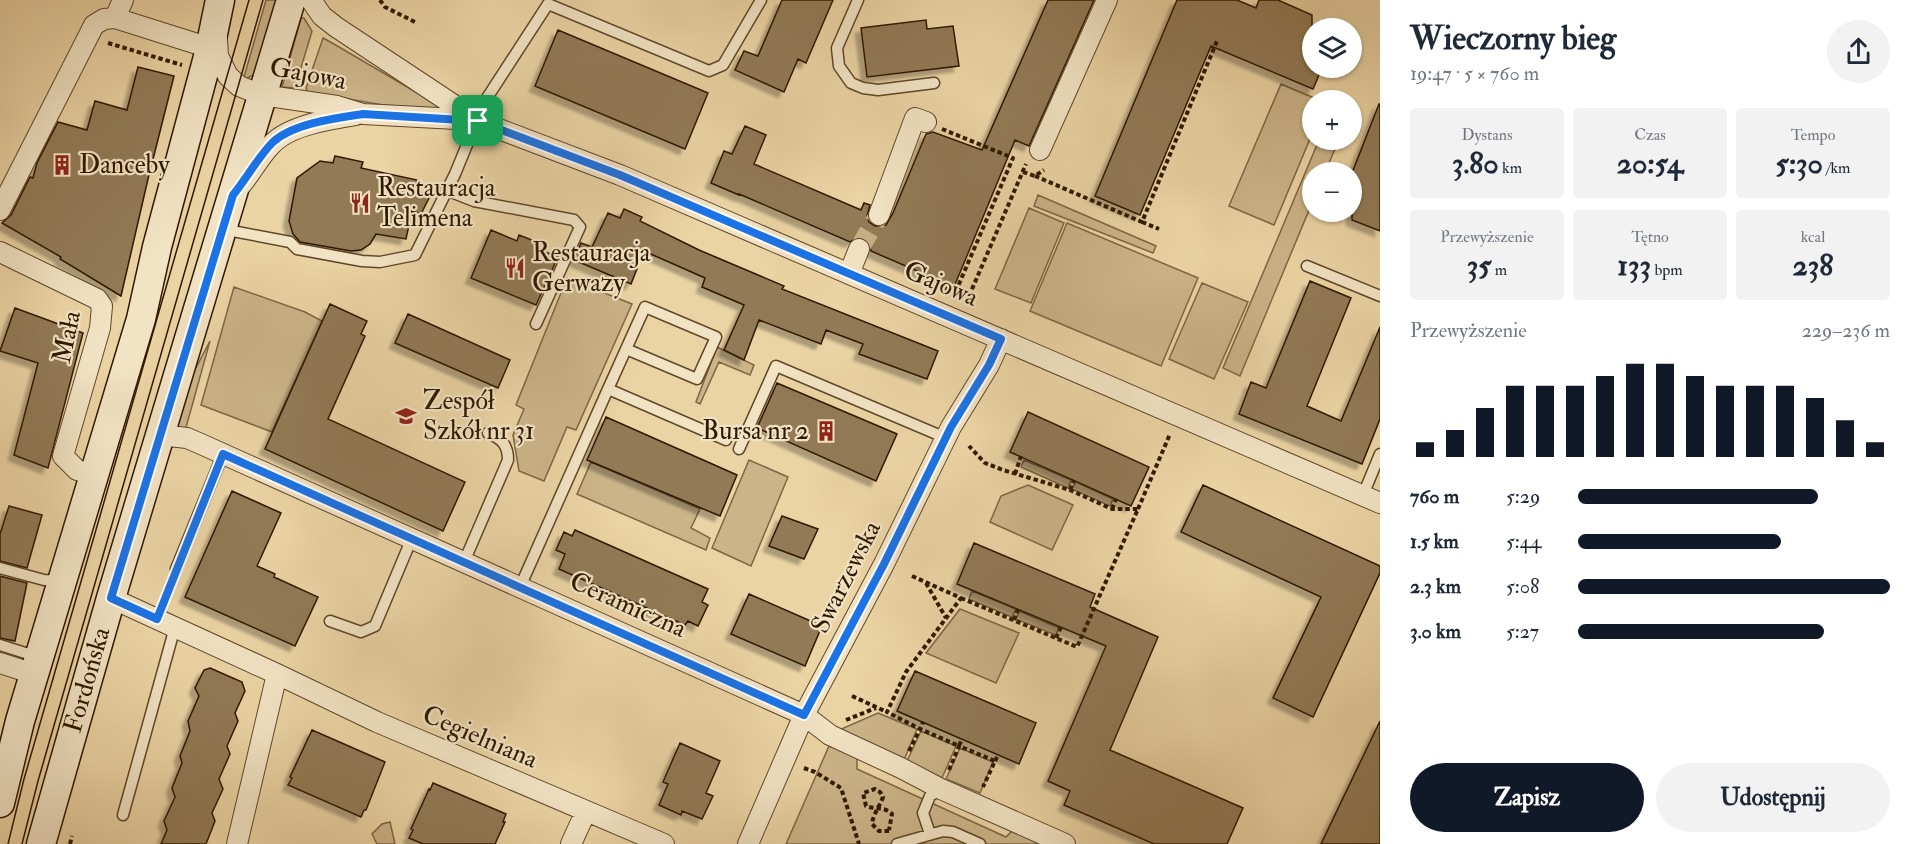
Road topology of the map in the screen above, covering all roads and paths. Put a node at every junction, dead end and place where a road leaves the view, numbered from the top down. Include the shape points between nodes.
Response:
1 (123, 0) edge
2 (291, 0) edge
3 (310, 0) edge
4 (380, 0) edge
5 (761, 0) edge
6 (858, 0) edge
7 (1107, 0) edge
8 (549, 2) edge
9 (115, 18) junction
10 (417, 23) dead end
11 (215, 24) edge
12 (1217, 40) dead end
13 (84, 46) junction
14 (183, 65) dead end
15 (934, 83) dead end
16 (262, 95) junction
17 (363, 114) junction
18 (478, 121) junction
19 (926, 122) joint
20 (1040, 150) joint
21 (1035, 176) dead end
22 (446, 190) junction
23 (0, 210) edge
24 (879, 215) tunnel mouth
25 (224, 221) junction
26 (1142, 222) junction
27 (1159, 229) dead end
28 (859, 249) tunnel mouth
29 (0, 252) edge
30 (1307, 266) dead end
31 (849, 274) junction
32 (918, 288) dead end
33 (956, 293) junction
34 (1380, 296) edge
35 (951, 302) dead end
36 (965, 306) dead end
37 (536, 324) dead end
38 (1001, 339) junction
39 (626, 349) junction
40 (608, 389) junction
41 (1171, 430) dead end
42 (488, 433) dead end
43 (160, 435) junction
44 (946, 438) junction
45 (726, 440) dead end
46 (969, 446) dead end
47 (739, 449) dead end
48 (223, 454) junction
49 (1380, 454) edge
50 (1021, 456) dead end
51 (1015, 474) junction
52 (94, 475) junction
53 (1074, 480) dead end
54 (1070, 490) junction
55 (1116, 499) dead end
56 (1371, 499) edge
57 (1112, 509) junction
58 (1138, 509) junction
59 (412, 538) junction
60 (464, 562) junction
61 (0, 568) edge
62 (176, 569) joint
63 (912, 576) dead end
64 (62, 581) junction
65 (926, 582) junction
66 (520, 587) junction
67 (111, 598) junction
68 (961, 598) junction
69 (1018, 609) dead end
70 (946, 618) junction
71 (157, 619) junction
72 (1014, 620) junction
73 (330, 621) dead end
74 (175, 627) junction
75 (1061, 627) dead end
76 (1056, 638) junction
77 (0, 645) edge
78 (0, 663) edge
79 (36, 665) junction
80 (277, 674) junction
81 (852, 696) dead end
82 (876, 708) junction
83 (887, 712) junction
84 (804, 715) junction
85 (923, 723) dead end
86 (837, 724) dead end
87 (920, 729) junction
88 (962, 739) dead end
89 (959, 746) junction
90 (998, 755) dead end
91 (995, 761) junction
92 (901, 768) junction
93 (815, 772) dead end
94 (941, 789) junction
95 (0, 803) edge
96 (976, 804) junction
97 (879, 808) junction
98 (586, 811) junction
99 (123, 815) dead end
100 (930, 834) junction
101 (72, 836) dead end
102 (41, 844) edge
103 (70, 844) edge
104 (237, 844) edge
105 (571, 844) edge
106 (664, 844) edge
107 (748, 844) edge
108 (858, 844) edge
109 (897, 844) edge
110 (980, 844) edge
111 (1065, 844) edge

1 - 9 street
2 - 16 main road, Fordońska
3 - 18 street, Gajowa via 336,27
4 - 10 path via 385,7
5 - 8 lane via 723,65 709,71
6 - 15 lane via 837,48 839,66 851,82 878,90
7 - 20 street
8 - 18 lane via 484,101
9 - 11 street
9 - 13 street via 94,25
11 - 16 street, Gajowa via 218,56 228,76 239,86
11 - 52 main road, Fordońska via 141,319
12 - 26 path
13 - 14 path via 105,42
13 - 23 street
16 - 17 street, Gajowa via 337,106
16 - 25 main road, Fordońska
17 - 18 street, Gajowa
17 - 25 street, Gajowa via 289,132 274,141 233,195
18 - 22 lane
18 - 31 street, Gajowa via 620,175
19 - 24 street via 915,117
19 - 33 path via 1013,158
20 - 36 path via 1028,158
21 - 26 path
22 - 25 lane via 415,255 380,262 297,249 291,242
22 - 37 lane via 474,201 574,220 580,227
25 - 43 main road, Fordońska
26 - 27 path
28 - 31 street
29 - 52 street, Mała via 97,298 102,306 100,328 63,456 77,470
30 - 34 lane
31 - 38 street, Gajowa
32 - 33 path via 922,278
33 - 35 path
38 - 44 street, Swarzewska
38 - 56 street, Gajowa
39 - 39 lane via 645,307 716,337 697,379
39 - 40 lane
40 - 45 lane
40 - 66 lane
41 - 58 path
42 - 60 lane via 500,438 508,448 508,460
43 - 48 street, Ceramiczna via 187,438
43 - 67 main road, Fordońska
44 - 47 lane via 776,366
44 - 84 street, Swarzewska
46 - 51 path via 985,463
48 - 59 street, Ceramiczna
48 - 62 lane
49 - 56 lane
50 - 51 path
51 - 54 path
52 - 64 main road, Fordońska
53 - 54 path
54 - 57 path
55 - 57 path
57 - 58 path
58 - 76 path via 1077,646
59 - 60 street, Ceramiczna
59 - 73 lane via 375,626 361,632
60 - 66 street, Ceramiczna
61 - 64 lane
62 - 71 path
63 - 65 path
64 - 79 main road, Fordońska
65 - 68 path
65 - 70 path
66 - 84 street, Ceramiczna
67 - 71 street, Cegielniana
67 - 102 main road, Fordońska
68 - 70 path
68 - 72 path
69 - 72 path
70 - 83 path via 906,672
71 - 74 street, Cegielniana
72 - 76 path
74 - 80 street, Cegielniana
74 - 99 lane
75 - 76 path
77 - 79 lane
78 - 79 street
79 - 95 main road, Fordońska
80 - 98 street, Cegielniana via 376,722
80 - 104 street
81 - 82 path
82 - 83 path
82 - 86 path
83 - 87 path
84 - 92 street, Ceramiczna via 830,735
84 - 107 street, Swarzewska
85 - 87 path
87 - 89 path
87 - 92 path
88 - 89 path
89 - 91 path
89 - 94 path
90 - 91 path
91 - 96 path
92 - 94 street, Ceramiczna
93 - 108 path via 841,788
94 - 96 street, Ceramiczna
94 - 100 lane via 930,796 923,813
96 - 111 street, Ceramiczna
97 - 97 path via 866,806 863,794 874,789 880,792 883,797
97 - 97 path via 872,824 879,831 889,831 892,814
98 - 105 street
98 - 106 street, Cegielniana
100 - 109 lane
100 - 110 lane via 953,832
101 - 103 path

